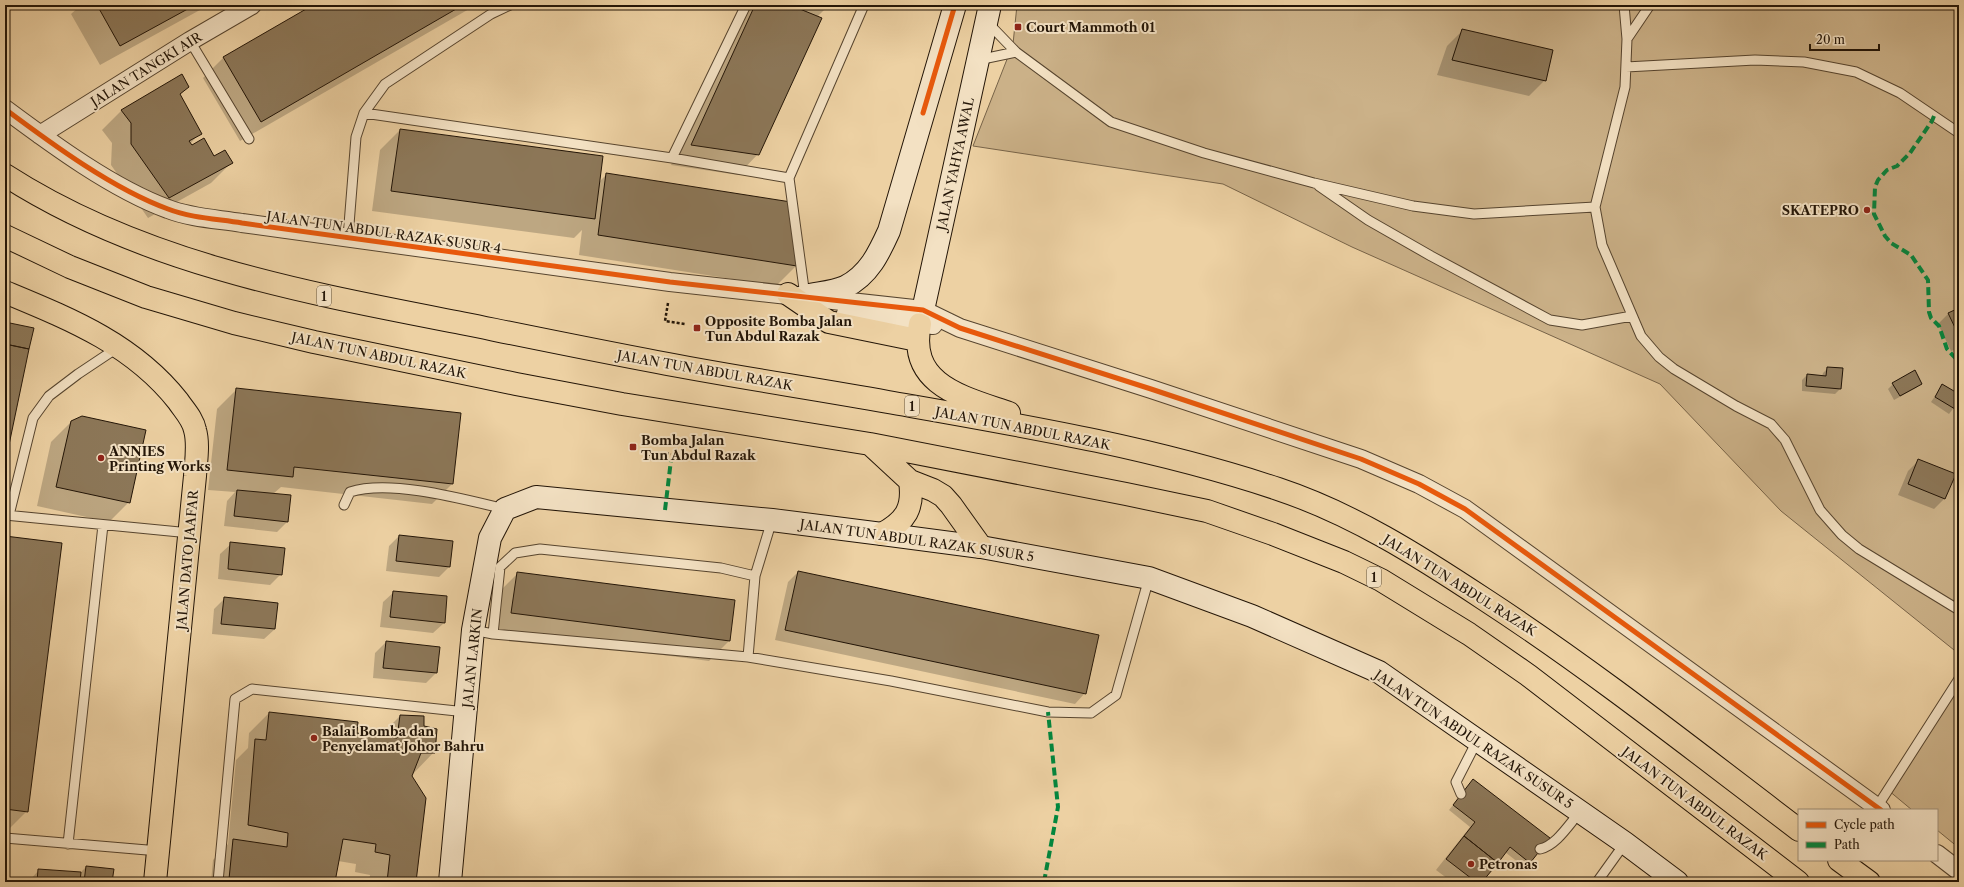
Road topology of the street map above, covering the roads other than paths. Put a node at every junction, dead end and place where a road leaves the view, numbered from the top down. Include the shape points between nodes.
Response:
1 (252, 5) edge
2 (510, 5) edge
3 (746, 5) edge
4 (864, 5) edge
5 (955, 5) edge
6 (1624, 5) edge
7 (1650, 5) edge
8 (989, 13) edge
9 (1627, 39) junction
10 (190, 41) junction
11 (1016, 52) junction
12 (978, 60) junction
13 (1626, 67) junction
14 (5, 109) edge
15 (364, 113) junction
16 (1959, 133) edge
17 (40, 134) junction
18 (249, 139) dead end
19 (672, 158) junction
20 (5, 175) edge
21 (789, 178) junction
22 (1314, 183) junction
23 (1595, 207) junction
24 (5, 236) edge
25 (348, 237) junction
26 (5, 292) edge
27 (796, 295) junction
28 (1632, 316) junction
29 (920, 324) junction
30 (118, 347) junction
31 (1072, 435) junction
32 (870, 444) junction
33 (910, 481) junction
34 (344, 505) dead end
35 (505, 510) junction
36 (7, 515) edge
37 (772, 520) junction
38 (103, 525) junction
39 (190, 533) junction
40 (882, 534) junction
41 (981, 547) junction
42 (755, 576) junction
43 (1149, 578) junction
44 (1959, 610) edge
45 (483, 632) junction
46 (748, 657) junction
47 (1959, 679) edge
48 (466, 712) junction
49 (1477, 741) junction
50 (1461, 794) dead end
51 (1879, 808) edge
52 (1580, 812) junction
53 (1798, 829) edge
54 (5, 838) edge
55 (1625, 843) junction
56 (68, 844) junction
57 (1540, 849) dead end
58 (159, 852) junction
59 (1938, 855) edge
60 (1840, 861) edge
61 (1959, 871) edge
62 (155, 882) edge
63 (218, 882) edge
64 (450, 882) edge
65 (1597, 882) edge
66 (1677, 882) edge
67 (1798, 882) edge
68 (1869, 882) edge

1 - 10 street, JALAN TANGKI AIR
2 - 15 lane via 491,14 386,84
3 - 19 lane
4 - 21 lane
5 - 27 street via 889,231 880,253 862,275 844,288
6 - 9 lane
7 - 9 lane
8 - 11 lane
8 - 12 street, JALAN YAHYA AWAL
9 - 13 lane
10 - 17 street, JALAN TANGKI AIR
10 - 18 lane
11 - 12 lane
11 - 22 lane via 1111,122 1204,153
12 - 29 street, JALAN YAHYA AWAL
13 - 16 lane via 1756,60 1804,62 1856,72 1900,93
13 - 23 lane via 1624,87
14 - 17 street, JALAN TUN ABDUL RAZAK SUSUR 4
15 - 19 lane
15 - 25 lane via 356,137
17 - 25 street, JALAN TUN ABDUL RAZAK SUSUR 4 via 132,193 168,209 197,216
19 - 21 lane
20 - 31 main road, JALAN TUN ABDUL RAZAK / 1 via 50,203 136,241 186,259 286,287 660,363
21 - 27 lane
22 - 23 lane via 1413,206 1474,214
22 - 28 lane via 1368,220 1550,320 1582,325
23 - 28 lane via 1602,245
24 - 32 main road, JALAN TUN ABDUL RAZAK / 1 via 70,267 146,297 234,323 516,384 622,404
25 - 27 street, JALAN TUN ABDUL RAZAK SUSUR 4 via 670,282
26 - 30 main road, JALAN DATO JAAFAR via 93,331
27 - 29 street, JALAN TUN ABDUL RAZAK SUSUR 4
27 - 29 main road via 829,322
28 - 44 lane via 1641,336 1659,357 1674,369 1771,424 1785,440 1820,510 1842,535
29 - 31 main road via 922,364 940,384 957,395
29 - 51 street, JALAN TUN ABDUL RAZAK SUSUR 4 via 960,328 1361,459 1419,484 1464,509
30 - 36 lane via 49,396 33,418
30 - 39 main road, JALAN DATO JAAFAR via 171,393 195,430 195,476
31 - 53 main road, JALAN TUN ABDUL RAZAK / 1 via 1272,488 1318,504 1376,532 1425,560 1547,640
32 - 33 main road
32 - 67 main road, JALAN TUN ABDUL RAZAK / 1 via 1207,511 1344,562 1414,599 1521,670
33 - 40 main road via 912,493 906,515 897,526
33 - 41 main road via 943,496
34 - 35 lane via 350,492 374,487 456,497
35 - 37 street, JALAN TUN ABDUL RAZAK SUSUR 5 via 536,498
35 - 45 street, JALAN LARKIN via 490,538
36 - 38 lane
37 - 40 street, JALAN TUN ABDUL RAZAK SUSUR 5
37 - 42 lane
38 - 39 lane
38 - 56 lane
39 - 58 main road, JALAN DATO JAAFAR
40 - 41 street, JALAN TUN ABDUL RAZAK SUSUR 5
41 - 43 street, JALAN TUN ABDUL RAZAK SUSUR 5
42 - 45 lane via 721,568 540,549 515,553 500,567
42 - 46 lane
43 - 46 lane via 1116,695 1091,713 1048,712 891,681
43 - 49 street, JALAN TUN ABDUL RAZAK SUSUR 5 via 1252,616 1379,672
45 - 46 lane
45 - 48 street, JALAN LARKIN
47 - 51 lane
48 - 63 lane via 252,690 235,699
48 - 64 street, JALAN LARKIN
49 - 50 lane via 1456,782
49 - 52 street, JALAN TUN ABDUL RAZAK SUSUR 5
52 - 55 street, JALAN TUN ABDUL RAZAK SUSUR 5
52 - 57 lane via 1548,848
54 - 56 lane
55 - 65 lane
55 - 66 street, JALAN TUN ABDUL RAZAK SUSUR 5
56 - 58 lane
58 - 62 main road, JALAN DATO JAAFAR
59 - 61 street
60 - 68 main road

